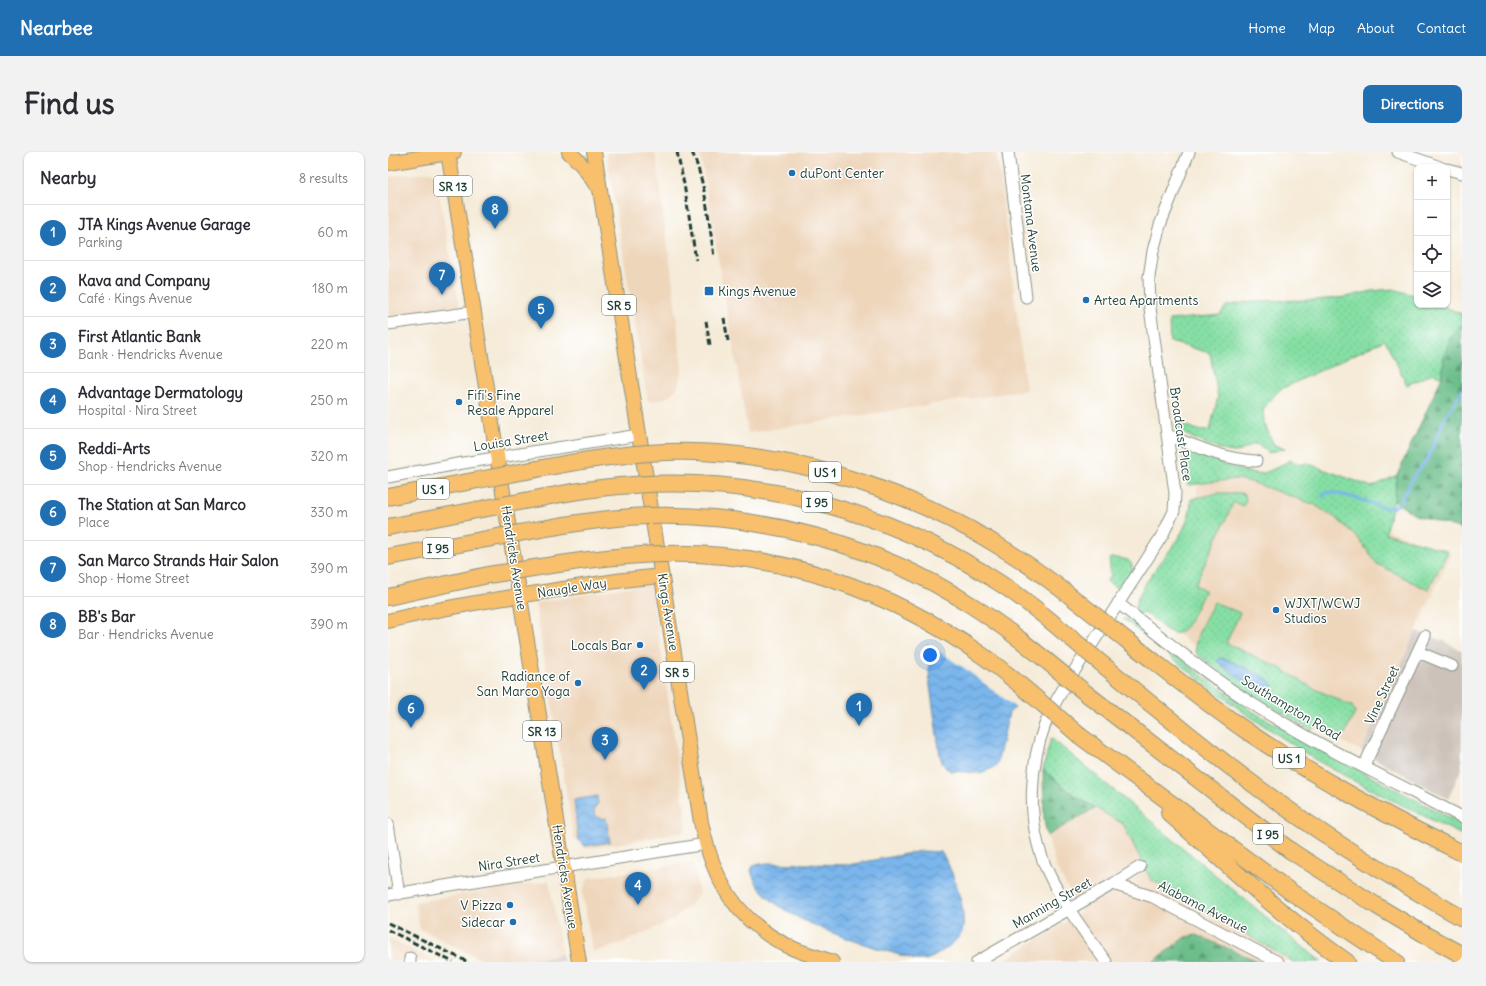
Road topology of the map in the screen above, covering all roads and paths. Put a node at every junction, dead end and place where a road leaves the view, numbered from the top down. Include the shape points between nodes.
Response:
1 (450, 152) edge
2 (569, 152) edge
3 (594, 152) edge
4 (1008, 152) edge
5 (1189, 152) edge
6 (1398, 152) edge
7 (388, 163) edge
8 (1432, 164) edge
9 (1450, 170) edge
10 (1462, 173) edge
11 (601, 194) junction
12 (1026, 297) dead end
13 (474, 312) junction
14 (388, 324) edge
15 (639, 435) junction
16 (1167, 435) junction
17 (498, 458) junction
18 (1256, 461) dead end
19 (388, 477) edge
20 (388, 497) edge
21 (388, 527) edge
22 (388, 557) edge
23 (488, 575) junction
24 (662, 576) junction
25 (388, 588) edge
26 (422, 589) junction
27 (520, 596) junction
28 (388, 597) edge
29 (388, 600) edge
30 (1118, 603) junction
31 (388, 620) edge
32 (1425, 636) dead end
33 (1418, 652) junction
34 (1452, 666) dead end
35 (1080, 736) junction
36 (1364, 766) junction
37 (1462, 817) edge
38 (388, 824) edge
39 (706, 844) junction
40 (1462, 853) edge
41 (564, 867) junction
42 (1140, 867) dead end
43 (1113, 884) junction
44 (399, 894) junction
45 (388, 895) edge
46 (1068, 910) junction
47 (1447, 910) junction
48 (1462, 915) edge
49 (1462, 918) edge
50 (1462, 955) edge
51 (579, 962) edge
52 (832, 962) edge
53 (977, 962) edge
54 (1106, 962) edge
55 (1278, 962) edge
56 (1347, 962) edge
57 (1396, 962) edge

1 - 7 main road
1 - 13 main road, Hendricks Avenue / SR 13
2 - 11 main road, SR 5 via 588,171
3 - 11 main road, Kings Avenue / SR 5
4 - 12 street, Montana Avenue
5 - 16 street, Broadcast Place via 1160,225 1150,271 1150,308
6 - 8 street
9 - 10 street
11 - 15 main road, Kings Avenue / SR 5
13 - 14 street
13 - 17 main road, Hendricks Avenue / SR 13
15 - 17 street, Louisa Street
15 - 24 main road, Kings Avenue / SR 5
16 - 18 street via 1224,456 1243,461
16 - 30 street, Broadcast Place via 1175,493 1174,511 1163,534
17 - 19 street, Louisa Street
17 - 27 main road, Hendricks Avenue / SR 13
20 - 40 highway, US 1, bridge via 610,457 668,452 707,453 784,462 859,482 895,494 947,517 1007,551 1040,573 1247,731 1310,772 1392,818
21 - 47 highway, I 95, bridge via 590,490 675,483 718,485 792,496 864,516 934,546 977,569 1029,604 1197,742 1262,791 1350,851
22 - 50 highway, I 95, bridge via 593,521 648,516 686,516 761,524 834,542 876,556 953,594 1016,636 1291,851 1383,910
23 - 25 highway
23 - 26 highway
23 - 35 highway, bridge via 598,559 666,554 705,554 798,568 868,591 935,624 998,668
24 - 27 main road, Naugle Way
24 - 39 main road, Kings Avenue / SR 5
26 - 28 highway
26 - 29 highway
27 - 31 main road, Naugle Way
27 - 41 main road, Hendricks Avenue / SR 13
30 - 36 street, Southampton Road via 1257,708
30 - 46 street, Broadcast Place via 1049,715 1038,747 1034,771 1034,820 1038,843 1046,869
32 - 33 street, Vine Street
33 - 34 street
33 - 36 street, Vine Street
35 - 56 highway via 1271,903
35 - 57 highway via 1291,892
36 - 37 street, Southampton Road
38 - 44 street
39 - 41 street, Nira Street
39 - 52 main road, Kings Avenue / SR 5 via 710,860 722,885 739,910 770,936 792,948
41 - 44 street, Nira Street
41 - 51 main road, Hendricks Avenue / SR 13
42 - 43 street, Manning Street
43 - 46 street, Manning Street
43 - 55 street, Alabama Avenue via 1153,897
44 - 45 street, Nira Street
46 - 53 street, Manning Street
46 - 54 street
47 - 48 highway
47 - 49 highway, I 95

